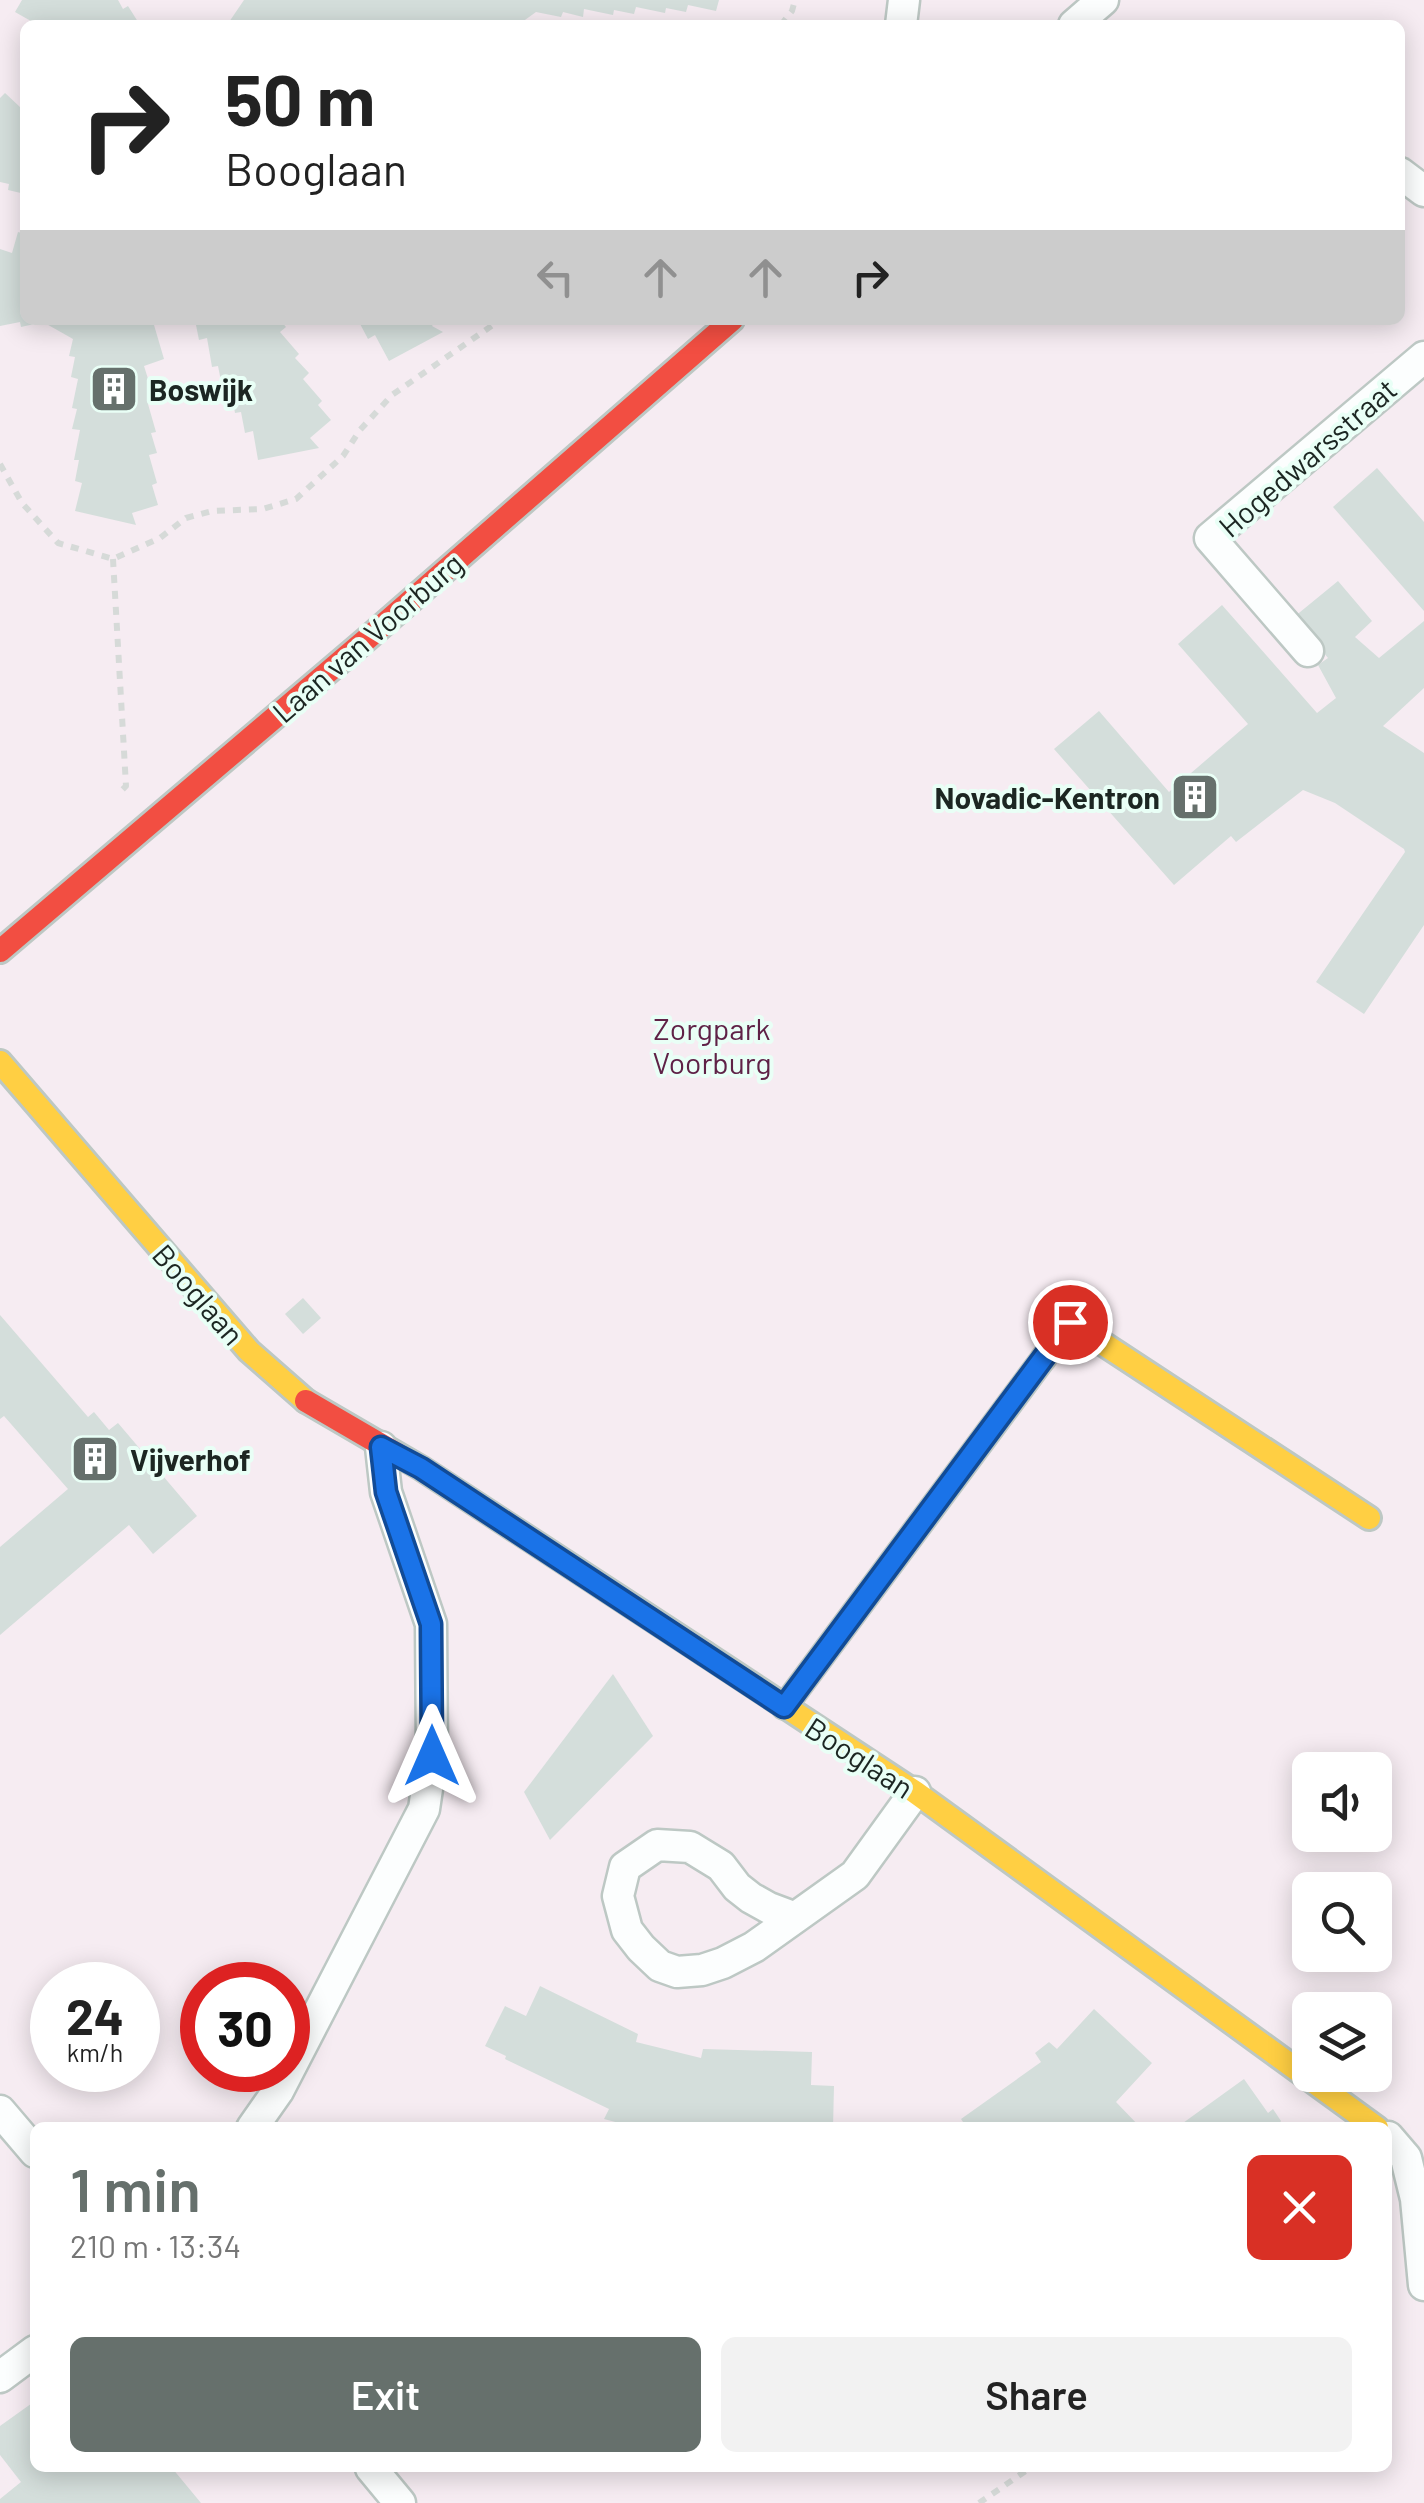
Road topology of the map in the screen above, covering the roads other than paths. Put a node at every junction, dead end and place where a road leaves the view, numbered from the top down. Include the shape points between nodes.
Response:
1 (1102, 0) edge
2 (1080, 20) edge
3 (721, 325) edge
4 (1424, 357) edge
5 (1308, 650) dead end
6 (0, 952) edge
7 (0, 1062) edge
8 (381, 1447) junction
9 (1369, 1518) dead end
10 (784, 1707) junction
11 (914, 1792) junction
12 (794, 1917) junction
13 (0, 2111) edge
14 (256, 2122) edge
15 (1368, 2122) edge
16 (1392, 2142) edge
17 (30, 2146) edge
18 (1424, 2285) edge
19 (30, 2355) edge
20 (0, 2377) edge
21 (375, 2472) edge
22 (400, 2503) edge

1 - 2 street
3 - 6 street, Laan van Voorburg
4 - 5 street, Hogedwarsstraat via 1210,538
7 - 8 street, Booglaan via 249,1350 310,1404
8 - 10 street, Booglaan
8 - 14 street via 386,1492 431,1624 432,1756 424,1809
9 - 10 street via 1070,1322
10 - 11 street, Booglaan
11 - 12 street via 855,1875
11 - 15 street, Booglaan
12 - 12 street via 723,1963 677,1972 641,1948 618,1896 625,1867 657,1845 690,1847 752,1898
13 - 17 street
16 - 18 street via 1406,2158 1416,2199
19 - 20 street
21 - 22 street

